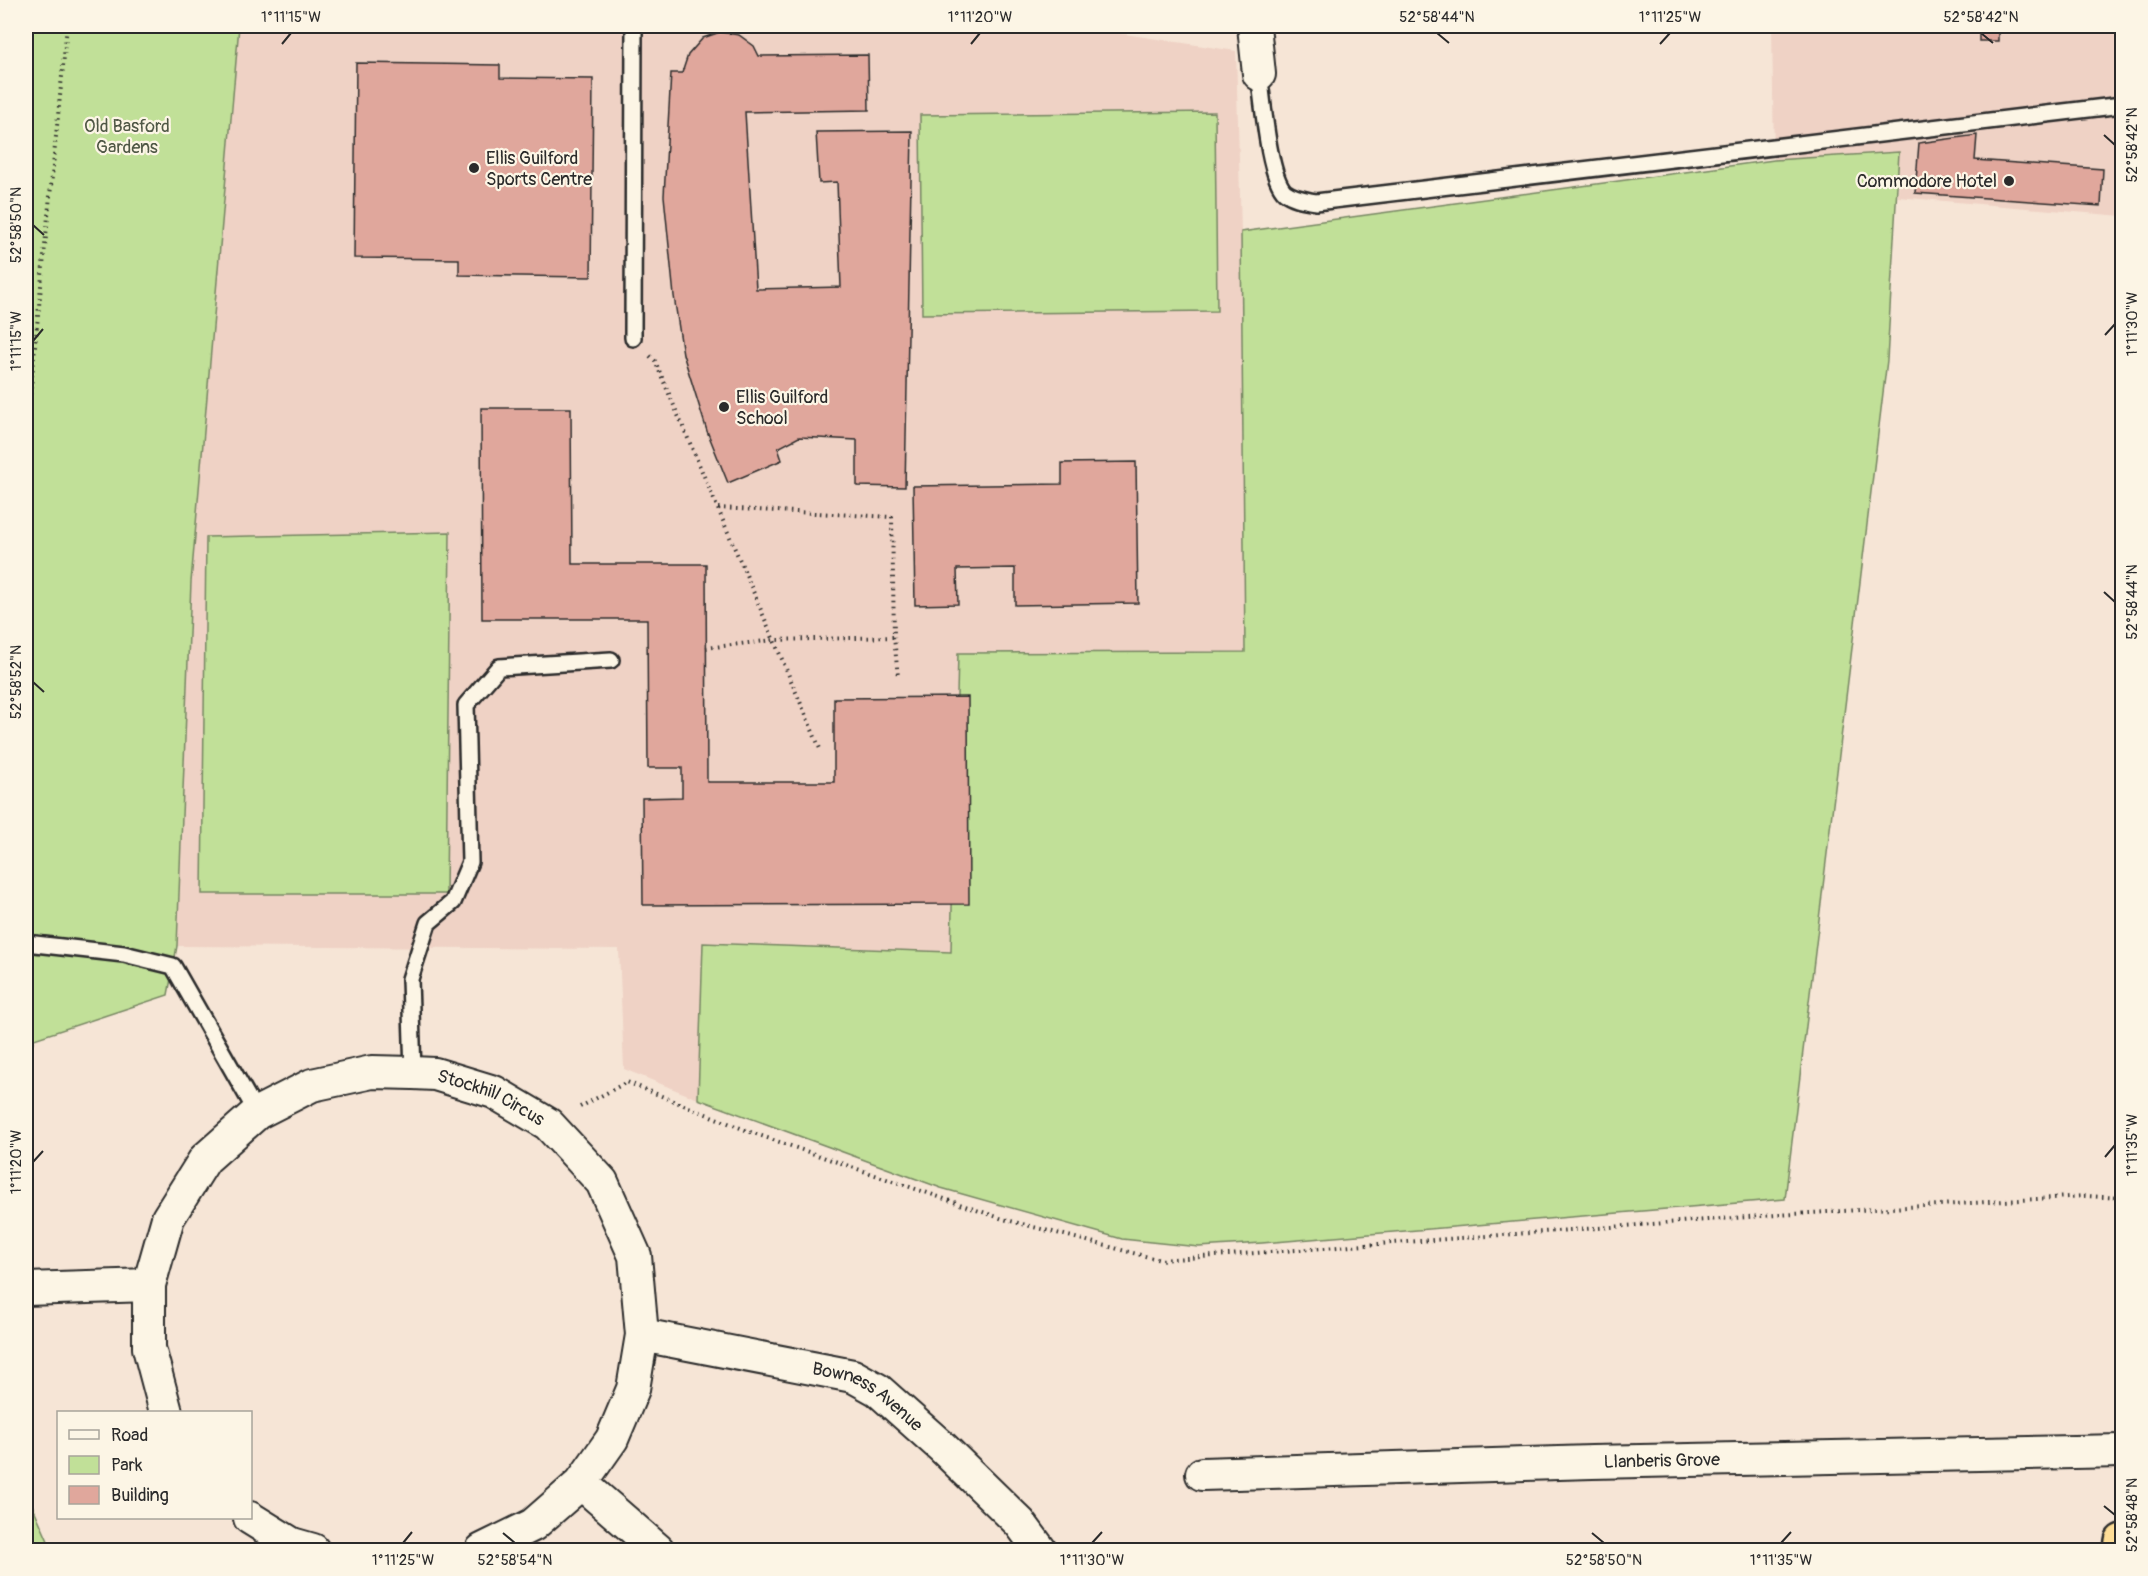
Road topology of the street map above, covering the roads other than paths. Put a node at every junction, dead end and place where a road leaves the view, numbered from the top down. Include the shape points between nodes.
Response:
1 (634, 26) edge
2 (1254, 26) edge
3 (1259, 74) joint
4 (2122, 105) edge
5 (633, 338) road end
6 (611, 660) dead end
7 (26, 943) edge
8 (413, 1073) junction
9 (257, 1113) junction
10 (149, 1285) junction
11 (26, 1289) edge
12 (642, 1335) junction
13 (165, 1411) edge
14 (2122, 1451) edge
15 (1202, 1474) dead end
16 (581, 1484) junction
17 (252, 1519) edge
18 (2122, 1541) edge
19 (298, 1548) edge
20 (482, 1551) edge
21 (658, 1551) edge
22 (1040, 1551) edge
23 (2121, 1551) edge

1 - 5 lane
2 - 3 street
3 - 4 lane via 1273,169 1284,191 1316,202
6 - 8 lane via 499,667 466,705 470,862 453,902 428,923 410,979
7 - 9 lane via 124,954 173,966
8 - 9 street, Stockhill Circus via 372,1072 312,1085
8 - 12 street, Stockhill Circus via 435,1074 494,1092 548,1124 602,1182 635,1256
9 - 10 street, Stockhill Circus via 205,1159 168,1218
10 - 11 street
10 - 13 street, Stockhill Circus via 149,1348
12 - 16 street, Stockhill Circus via 633,1389 612,1439
12 - 22 street, Bowness Avenue via 853,1376 878,1390 942,1447 1020,1523
14 - 15 street, Llanberis Grove
16 - 20 street, Stockhill Circus via 533,1525
16 - 21 street
17 - 19 street
18 - 23 highway

